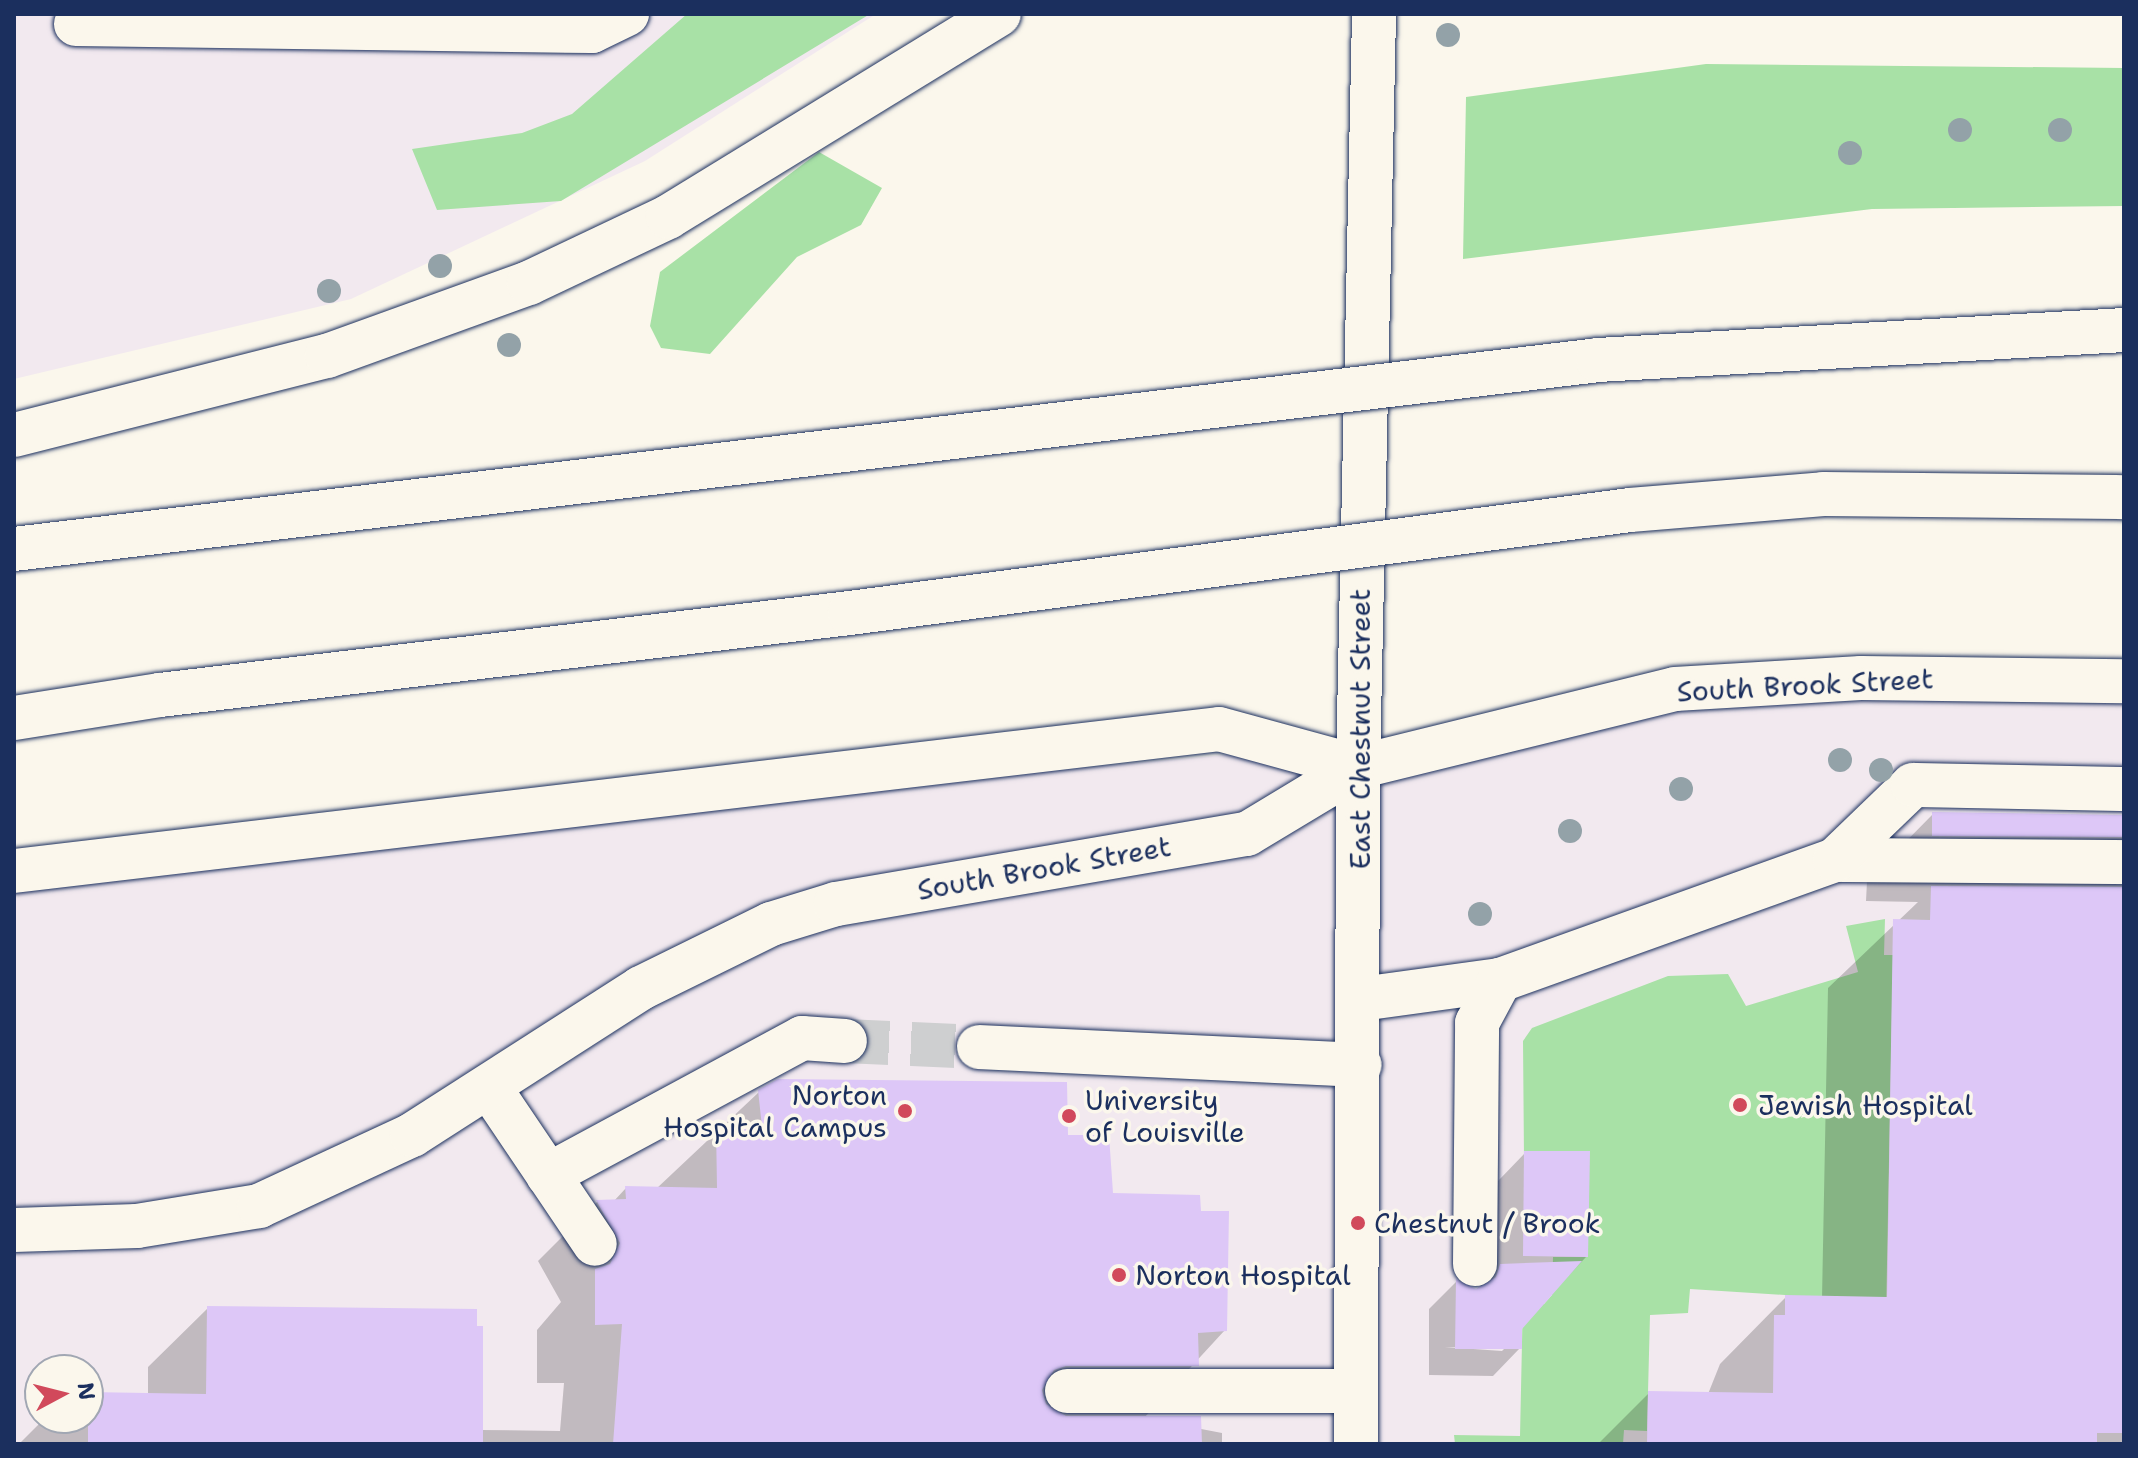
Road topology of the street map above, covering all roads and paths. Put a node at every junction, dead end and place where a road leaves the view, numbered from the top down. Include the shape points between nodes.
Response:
1 (627, 14) edge
2 (999, 14) edge
3 (1374, 14) edge
4 (76, 24) dead end
5 (2119, 327) edge
6 (14, 435) edge
7 (2124, 497) edge
8 (14, 549) edge
9 (2124, 681) edge
10 (14, 718) edge
11 (1358, 767) junction
12 (2124, 789) edge
13 (1835, 860) junction
14 (2124, 862) edge
15 (14, 871) edge
16 (1500, 980) junction
17 (1361, 999) junction
18 (845, 1041) tunnel mouth
19 (979, 1047) tunnel mouth
20 (1360, 1065) junction
21 (489, 1087) junction
22 (548, 1175) junction
23 (14, 1230) edge
24 (595, 1244) dead end
25 (1475, 1264) dead end
26 (1067, 1391) dead end
27 (1356, 1391) junction
28 (1356, 1444) edge

1 - 4 main road via 592,31
2 - 6 main road via 668,217 529,283 376,341
3 - 11 main road, East Chestnut Street
5 - 8 main road, bridge via 1598,360
7 - 10 main road, bridge via 1823,494 1630,510 850,613 160,695
9 - 11 main road, South Brook Street via 1861,678 1675,689
11 - 15 main road via 1219,729
11 - 17 main road, East Chestnut Street
11 - 21 main road, South Brook Street via 1247,834 836,904 771,924 641,988
12 - 13 main road via 1913,785
13 - 14 main road
13 - 16 main road
16 - 17 main road
16 - 25 main road via 1477,1023
17 - 20 main road, East Chestnut Street
18 - 22 main road via 802,1038
19 - 20 main road
20 - 27 main road, East Chestnut Street
21 - 22 main road
21 - 23 main road, South Brook Street via 412,1135 259,1206 137,1226
22 - 24 main road
26 - 27 main road
27 - 28 main road, East Chestnut Street

